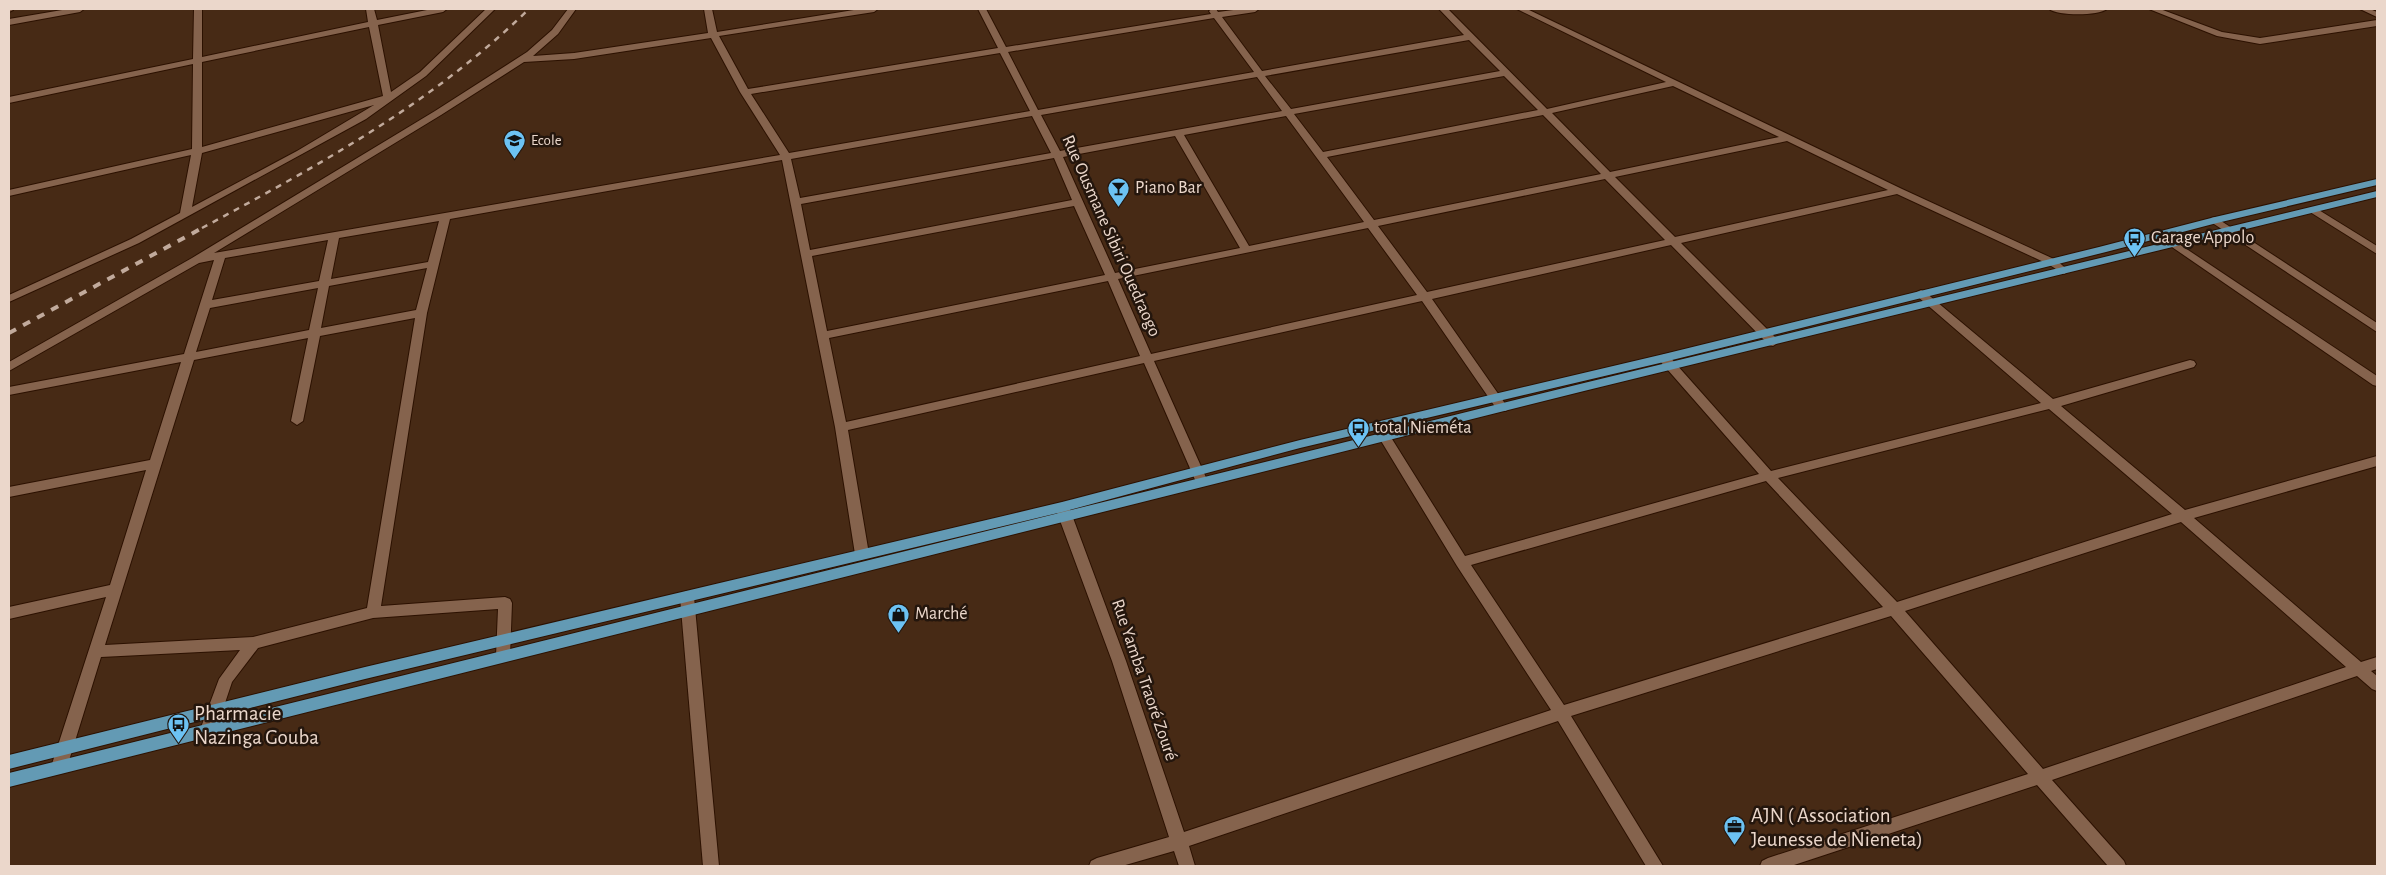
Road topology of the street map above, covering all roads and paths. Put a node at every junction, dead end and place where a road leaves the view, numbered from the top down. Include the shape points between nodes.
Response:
1 (80, 9) edge
2 (198, 9) edge
3 (370, 9) edge
4 (443, 9) edge
5 (491, 9) edge
6 (572, 9) edge
7 (708, 9) edge
8 (874, 9) edge
9 (982, 9) edge
10 (1255, 9) edge
11 (1442, 9) edge
12 (1521, 9) edge
13 (2053, 9) edge
14 (2103, 9) edge
15 (2153, 9) edge
16 (2364, 9) edge
17 (1214, 12) edge
18 (2377, 15) edge
19 (9, 22) edge
20 (2377, 22) edge
21 (372, 23) junction
22 (713, 34) junction
23 (1470, 37) junction
24 (1001, 50) junction
25 (522, 59) junction
26 (198, 60) junction
27 (1506, 72) junction
28 (1259, 73) junction
29 (1675, 83) junction
30 (745, 92) junction
31 (388, 98) junction
32 (9, 100) edge
33 (1288, 112) junction
34 (1545, 112) junction
35 (1035, 113) junction
36 (1178, 134) junction
37 (1788, 138) junction
38 (197, 151) junction
39 (1057, 155) junction
40 (786, 156) junction
41 (1320, 156) junction
42 (1607, 175) junction
43 (2377, 182) edge
44 (1898, 191) junction
45 (9, 193) edge
46 (2377, 194) edge
47 (797, 202) junction
48 (1077, 202) junction
49 (2314, 210) junction
50 (185, 214) junction
51 (445, 216) junction
52 (2215, 220) junction
53 (1370, 224) junction
54 (2230, 230) junction
55 (334, 235) junction
56 (1673, 241) junction
57 (2173, 243) junction
58 (1246, 250) junction
59 (2377, 251) edge
60 (806, 254) junction
61 (221, 255) junction
62 (196, 260) junction
63 (2052, 262) junction
64 (433, 264) junction
65 (2064, 271) junction
66 (1111, 277) junction
67 (324, 284) junction
68 (1424, 296) junction
69 (1926, 298) junction
70 (9, 299) edge
71 (206, 305) junction
72 (421, 313) junction
73 (2377, 328) edge
74 (314, 334) junction
75 (824, 335) junction
76 (1768, 338) junction
77 (189, 357) junction
78 (1147, 358) junction
79 (1667, 362) junction
80 (2190, 364) dead end
81 (9, 367) edge
82 (2377, 382) edge
83 (9, 391) edge
84 (1499, 402) junction
85 (2052, 404) junction
86 (297, 421) dead end
87 (841, 427) junction
88 (1381, 432) junction
89 (2377, 462) edge
90 (155, 464) junction
91 (1768, 476) junction
92 (1200, 477) junction
93 (9, 492) edge
94 (1064, 511) junction
95 (2183, 516) junction
96 (862, 554) junction
97 (1462, 562) junction
98 (116, 589) junction
99 (688, 604) junction
100 (1894, 609) junction
101 (373, 612) junction
102 (9, 613) edge
103 (505, 640) junction
104 (253, 643) junction
105 (96, 651) junction
106 (504, 656) junction
107 (2377, 663) edge
108 (2359, 669) junction
109 (2377, 684) edge
110 (213, 710) junction
111 (1560, 713) junction
112 (208, 730) junction
113 (66, 748) junction
114 (9, 762) edge
115 (59, 767) junction
116 (2038, 778) junction
117 (9, 780) edge
118 (1178, 842) junction
119 (711, 866) edge
120 (1097, 866) edge
121 (1187, 866) edge
122 (1655, 866) edge
123 (1768, 866) edge
124 (2118, 866) edge

1 - 19 street
2 - 26 street
3 - 21 street
4 - 21 street
5 - 31 street via 423,74
6 - 25 street via 548,40
7 - 22 street
8 - 22 street
9 - 24 street, Rue Ousmane Sibiri Ouedraogo
10 - 17 street
11 - 23 street
12 - 29 street
13 - 14 street via 2081,12
15 - 20 street via 2220,34 2260,41
16 - 18 street
17 - 24 street
17 - 28 street
21 - 26 street
21 - 31 street
22 - 25 street via 574,56
22 - 30 street
23 - 27 street
23 - 28 street
24 - 30 street
24 - 35 street, Rue Ousmane Sibiri Ouedraogo
25 - 62 street
26 - 32 street
26 - 38 street
27 - 33 street
27 - 34 street
28 - 33 street
28 - 35 street
29 - 34 street
29 - 37 street
30 - 40 street
31 - 38 street
31 - 50 street via 363,117 300,153
33 - 36 street
33 - 41 street
34 - 41 street
34 - 42 street
35 - 39 street, Rue Ousmane Sibiri Ouedraogo
35 - 40 street
36 - 39 street
36 - 58 street
37 - 42 street
37 - 44 street
38 - 45 street
38 - 50 street
39 - 47 street
39 - 48 street, Rue Ousmane Sibiri Ouedraogo
40 - 47 street
40 - 51 street
41 - 53 street
42 - 53 street
42 - 56 street
43 - 52 main road
44 - 56 street
44 - 63 street
46 - 49 main road
47 - 60 street
48 - 60 street
48 - 66 street, Rue Ousmane Sibiri Ouedraogo
49 - 54 main road
49 - 59 street
50 - 70 street via 135,241
51 - 55 street
51 - 64 street
52 - 54 street
52 - 63 main road
53 - 58 street
53 - 68 street
54 - 57 main road
54 - 73 street
55 - 61 street
55 - 67 street
56 - 68 street
56 - 76 street
57 - 65 main road
57 - 82 street
58 - 66 street
60 - 75 street
61 - 62 street
61 - 71 street
62 - 81 street
63 - 65 street
63 - 69 main road
64 - 67 street
64 - 72 street
65 - 69 main road
66 - 75 street
66 - 78 street, Rue Ousmane Sibiri Ouedraogo
67 - 71 street
67 - 74 street
68 - 78 street
68 - 84 street
69 - 76 main road
69 - 85 street
71 - 77 street
72 - 74 street
72 - 101 street
74 - 77 street
74 - 86 street
75 - 87 street
76 - 79 main road
77 - 83 street
77 - 90 street
78 - 87 street
78 - 92 street, Rue Ousmane Sibiri Ouedraogo
79 - 84 main road
79 - 91 street
80 - 85 street
84 - 88 main road
85 - 91 street
85 - 95 street
87 - 96 street
88 - 92 main road
88 - 97 street
89 - 95 street
90 - 93 street
90 - 98 street
91 - 97 street
91 - 100 street
92 - 94 main road
94 - 96 main road
94 - 99 main road
94 - 118 street, Rue Yamba Traoré Zouré via 1119,661
95 - 100 street
95 - 108 street
96 - 99 main road
97 - 111 street
98 - 102 street
98 - 105 street
99 - 103 main road
99 - 106 main road
99 - 119 street
100 - 111 street
100 - 116 street
101 - 103 street via 505,603
101 - 104 street
103 - 106 street
103 - 110 main road
104 - 105 street
104 - 110 street via 226,679
105 - 113 street
106 - 112 main road
107 - 108 street
108 - 109 street
108 - 116 street
110 - 112 street
110 - 113 main road
111 - 118 street
111 - 122 street
112 - 115 main road
113 - 114 main road
113 - 115 street
115 - 117 main road
116 - 123 street
116 - 124 street
118 - 120 street
118 - 121 street, Rue Yamba Traoré Zouré

